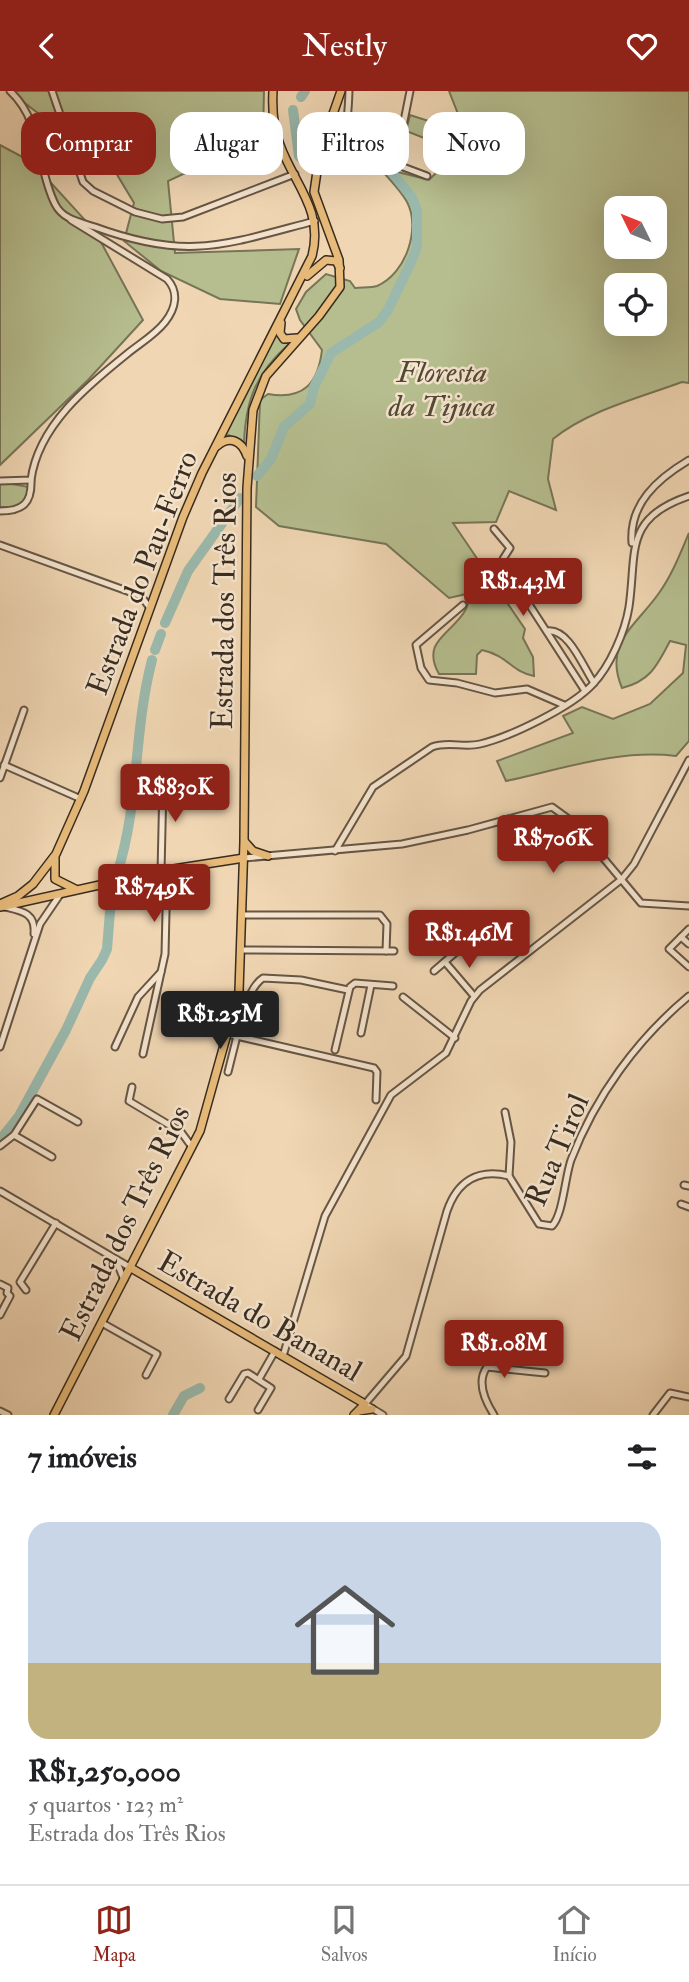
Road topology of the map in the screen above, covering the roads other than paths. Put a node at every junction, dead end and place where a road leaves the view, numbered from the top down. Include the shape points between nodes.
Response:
1 (10, 91) edge
2 (52, 91) edge
3 (273, 91) edge
4 (341, 91) edge
5 (349, 91) edge
6 (410, 91) edge
7 (334, 112) edge
8 (347, 112) edge
9 (406, 112) edge
10 (409, 169) edge
11 (295, 174) junction
12 (316, 175) edge
13 (427, 176) dead end
14 (313, 203) junction
15 (71, 220) junction
16 (314, 221) junction
17 (341, 270) junction
18 (298, 288) junction
19 (281, 319) junction
20 (299, 337) junction
21 (214, 449) junction
22 (248, 460) junction
23 (689, 460) edge
24 (32, 480) junction
25 (0, 481) edge
26 (689, 496) edge
27 (0, 511) edge
28 (494, 529) dead end
29 (0, 545) edge
30 (633, 550) junction
31 (156, 591) junction
32 (141, 596) junction
33 (463, 605) dead end
34 (150, 608) junction
35 (547, 631) junction
36 (594, 683) junction
37 (585, 691) junction
38 (564, 705) junction
39 (24, 710) dead end
40 (689, 759) edge
41 (4, 765) junction
42 (0, 778) edge
43 (163, 783) dead end
44 (81, 799) junction
45 (540, 828) dead end
46 (244, 840) junction
47 (589, 841) junction
48 (335, 851) junction
49 (56, 854) junction
50 (268, 856) junction
51 (244, 858) junction
52 (230, 859) junction
53 (164, 871) junction
54 (622, 879) junction
55 (243, 883) junction
56 (77, 889) junction
57 (58, 896) junction
58 (2, 906) edge
59 (689, 906) edge
60 (242, 915) junction
61 (689, 929) edge
62 (681, 937) junction
63 (33, 943) junction
64 (689, 944) edge
65 (242, 950) junction
66 (386, 951) junction
67 (394, 951) dead end
68 (456, 952) dead end
69 (445, 962) junction
70 (689, 967) edge
71 (434, 971) dead end
72 (161, 972) junction
73 (371, 985) junction
74 (393, 986) dead end
75 (348, 990) junction
76 (239, 991) junction
77 (254, 992) junction
78 (474, 996) junction
79 (689, 996) edge
80 (403, 997) dead end
81 (361, 1033) dead end
82 (228, 1034) junction
83 (238, 1034) junction
84 (455, 1038) junction
85 (0, 1047) edge
86 (115, 1047) dead end
87 (335, 1050) dead end
88 (143, 1054) dead end
89 (228, 1072) dead end
90 (132, 1087) dead end
91 (376, 1100) dead end
92 (505, 1112) dead end
93 (78, 1122) dead end
94 (181, 1132) junction
95 (199, 1133) junction
96 (14, 1135) junction
97 (0, 1146) edge
98 (192, 1147) junction
99 (52, 1157) dead end
100 (509, 1176) junction
101 (0, 1191) edge
102 (681, 1204) dead end
103 (689, 1207) edge
104 (56, 1223) junction
105 (114, 1258) junction
106 (131, 1268) junction
107 (124, 1280) junction
108 (0, 1284) edge
109 (26, 1290) dead end
110 (0, 1315) edge
111 (102, 1323) junction
112 (275, 1351) junction
113 (283, 1356) junction
114 (545, 1373) dead end
115 (146, 1375) dead end
116 (259, 1379) junction
117 (346, 1393) junction
118 (689, 1397) edge
119 (229, 1399) dead end
120 (369, 1406) junction
121 (258, 1410) dead end
122 (0, 1411) edge
123 (354, 1414) edge
124 (8, 1415) edge
125 (54, 1415) edge
126 (383, 1415) edge
127 (494, 1415) edge
128 (653, 1415) edge

1 - 15 street via 33,123 54,201
2 - 11 street via 83,182 144,215 183,217
3 - 11 main road via 277,137
4 - 7 main road
5 - 8 street
6 - 9 street
10 - 13 street
11 - 14 main road
12 - 14 main road
14 - 16 main road, Estrada do Pau-Ferro
14 - 17 main road via 335,246
15 - 16 street via 153,245 186,248
15 - 24 street via 167,279 176,292 175,299 162,326 95,381 61,416 36,456
16 - 18 main road, Estrada do Pau-Ferro via 315,245
17 - 18 main road via 336,261 326,260
17 - 20 main road, Estrada dos Três Rios via 335,297
18 - 19 main road, Estrada do Pau-Ferro
19 - 20 main road via 282,336
19 - 21 main road, Estrada do Pau-Ferro
20 - 22 main road, Estrada dos Três Rios via 256,395
21 - 22 main road via 224,441 237,441
21 - 31 main road, Estrada do Pau-Ferro
22 - 46 main road, Estrada dos Três Rios
23 - 30 street via 637,507 631,529
24 - 25 street
24 - 27 street via 26,505
26 - 30 street via 651,518 637,535
28 - 35 street via 510,548 503,564
29 - 32 street
30 - 36 street via 628,612
31 - 32 street
31 - 34 main road, Estrada do Pau-Ferro
32 - 34 street
33 - 38 street via 416,645 429,680 495,693 527,689
34 - 44 main road, Estrada do Pau-Ferro
35 - 36 street via 564,635
35 - 37 street
36 - 37 street
37 - 38 street
38 - 48 street via 491,741 432,747 373,787
39 - 41 street
40 - 54 street
41 - 42 street
41 - 44 street
43 - 53 street
44 - 49 main road, Estrada do Pau-Ferro
45 - 47 street via 555,862
46 - 50 main road via 253,851
46 - 51 main road, Estrada dos Três Rios
46 - 52 main road
47 - 48 street via 561,810 552,807 448,835
47 - 54 street
48 - 50 street
49 - 56 main road via 55,879
49 - 58 main road, Estrada do Pau-Ferro via 33,884
50 - 51 street
51 - 52 main road
51 - 55 main road, Estrada dos Três Rios
52 - 53 main road
52 - 55 main road via 238,866
53 - 56 main road
53 - 72 street via 166,939
54 - 59 street via 645,904
54 - 78 street
55 - 60 main road, Estrada dos Três Rios
56 - 57 main road
57 - 58 main road
57 - 63 street
58 - 63 street via 32,918
60 - 65 main road, Estrada dos Três Rios
60 - 66 street via 380,915 387,924
61 - 62 street
62 - 64 street
62 - 70 street via 669,950
63 - 85 street
65 - 66 street
65 - 76 main road, Estrada dos Três Rios
66 - 67 street
68 - 69 street
69 - 71 street
69 - 78 street
72 - 86 street via 138,997
72 - 88 street
73 - 74 street
73 - 75 street via 355,983
73 - 81 street
75 - 77 street via 263,978
75 - 87 street
76 - 77 street
76 - 82 main road, Estrada dos Três Rios
77 - 83 street
78 - 84 street
79 - 100 street, Rua Tirol via 639,1044 603,1097 572,1157 555,1223 548,1227 538,1224
80 - 84 street
82 - 83 street
82 - 95 main road, Estrada dos Três Rios
83 - 89 street
83 - 91 street via 374,1068
84 - 113 street via 446,1053 391,1095 325,1216
90 - 94 street via 129,1101
92 - 100 street via 511,1142
93 - 96 street via 37,1099
94 - 95 street
94 - 98 street
95 - 98 main road, Estrada dos Três Rios
96 - 97 street
96 - 99 street
98 - 106 main road, Estrada dos Três Rios
100 - 120 street, Rua Tirol via 480,1174 456,1189 405,1356
101 - 104 street, Estrada do Bananal
102 - 103 street
104 - 105 street, Estrada do Bananal
104 - 109 street via 20,1282
105 - 106 street, Estrada do Bananal
105 - 107 street, Estrada do Bananal
106 - 107 main road, Estrada dos Três Rios
106 - 112 main road, Estrada do Bananal
107 - 111 main road, Estrada dos Três Rios
108 - 110 street via 8,1288 10,1296
111 - 115 street via 158,1354
111 - 125 main road, Estrada dos Três Rios
112 - 113 main road, Estrada do Bananal
112 - 116 street
113 - 117 main road, Estrada do Bananal
114 - 127 street via 487,1367 483,1389
116 - 119 street via 245,1373
116 - 121 street via 271,1388
117 - 120 main road, Estrada do Bananal
117 - 123 main road
118 - 128 street via 670,1393
120 - 123 main road
120 - 126 street, Estrada do Bananal
122 - 124 street

